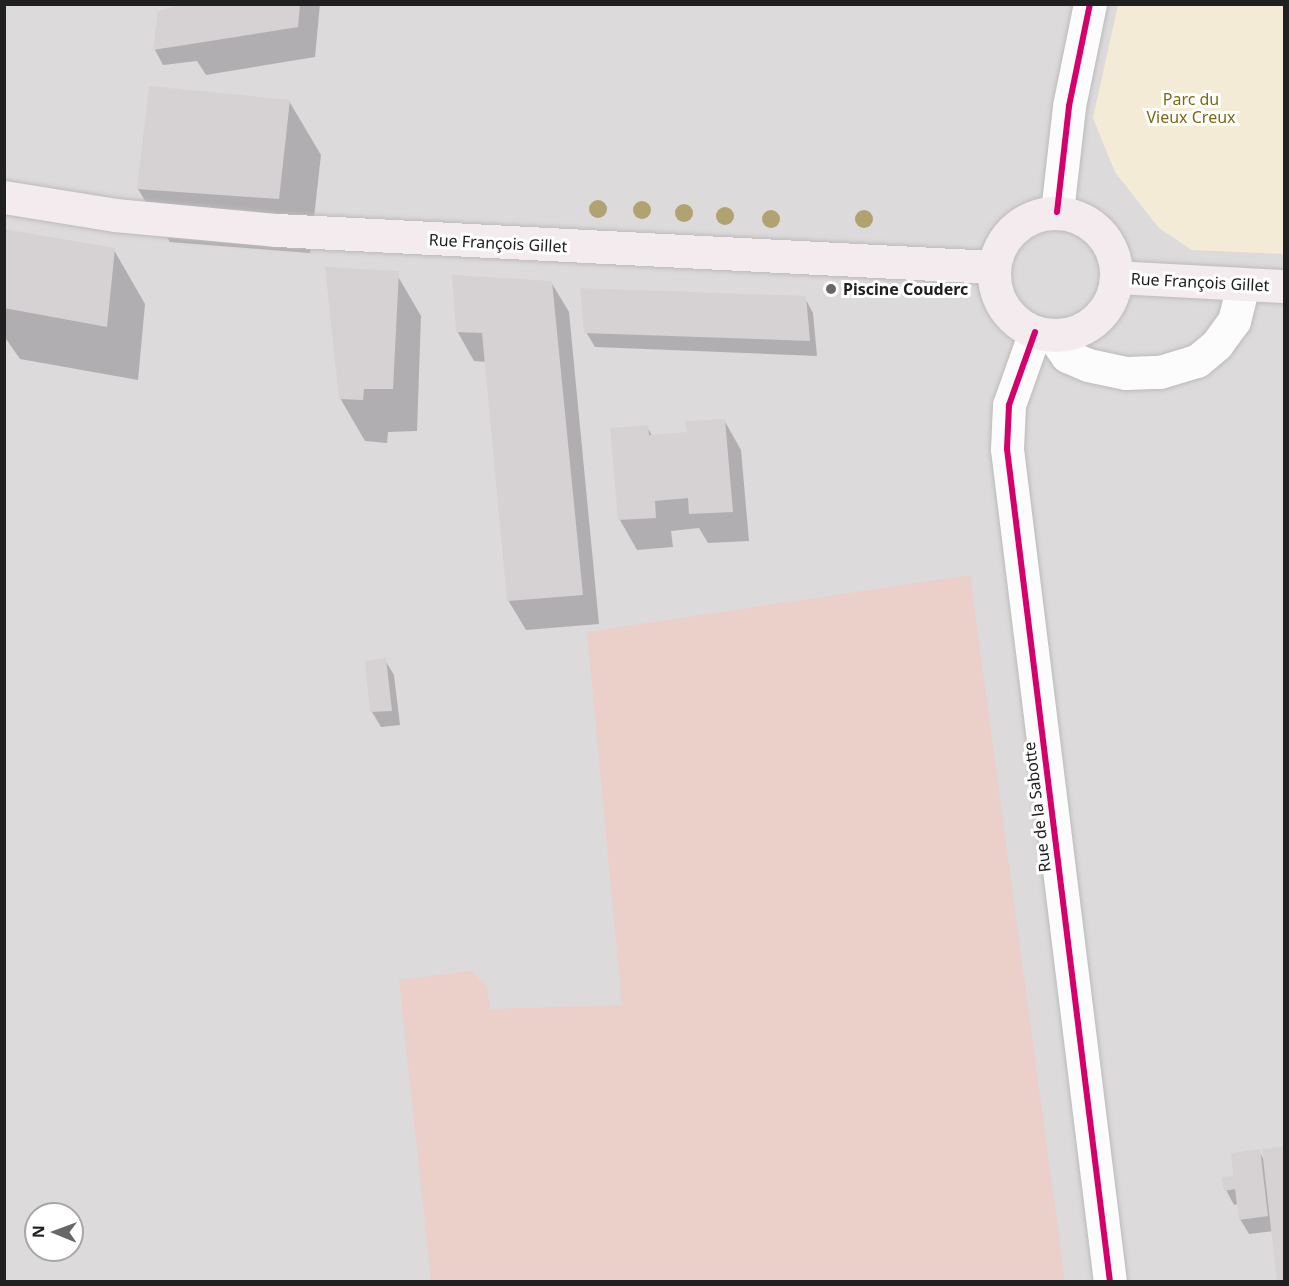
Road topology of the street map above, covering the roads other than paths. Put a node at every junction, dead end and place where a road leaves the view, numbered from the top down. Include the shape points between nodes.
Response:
1 (1090, 4) edge
2 (4, 197) edge
3 (1057, 212) junction
4 (993, 267) junction
5 (1116, 277) junction
6 (1243, 285) junction
7 (1284, 286) edge
8 (1044, 334) junction
9 (1110, 1281) edge

1 - 3 street via 1069,106
2 - 4 main road, Rue François Gillet via 115,215 277,230
3 - 4 main road via 1022,221 1007,234
3 - 5 main road via 1093,225 1114,258
4 - 8 main road via 995,288 1003,307 1017,322
5 - 6 main road, Rue François Gillet
5 - 8 main road via 1103,312 1072,333
6 - 7 main road, Rue François Gillet
6 - 8 street via 1234,321 1217,344 1197,361 1160,372 1126,374 1088,365 1067,356
8 - 9 street, Rue de la Sabotte via 1009,405 1007,449

